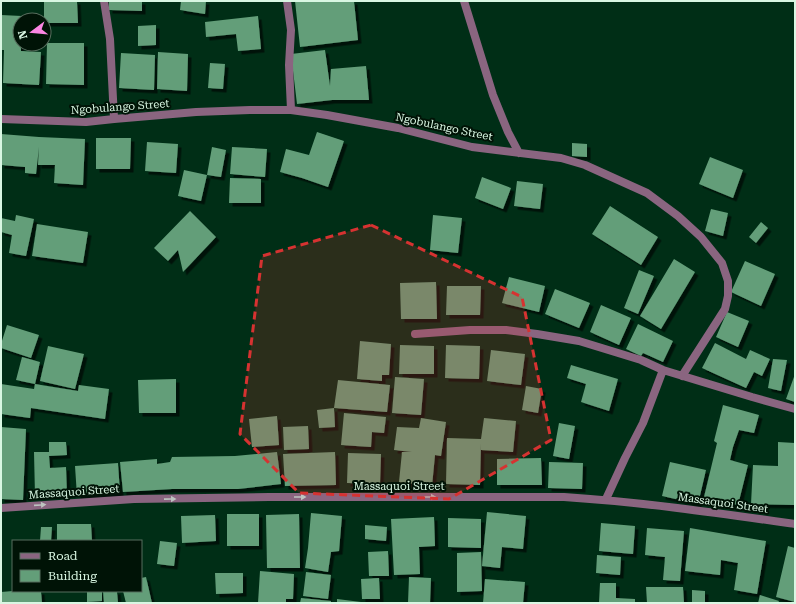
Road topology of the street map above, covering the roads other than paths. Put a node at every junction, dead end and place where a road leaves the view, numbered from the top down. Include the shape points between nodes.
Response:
1 (104, 1) edge
2 (287, 1) edge
3 (464, 1) edge
4 (290, 110) junction
5 (1, 119) edge
6 (114, 119) junction
7 (519, 153) junction
8 (415, 334) dead end
9 (663, 370) junction
10 (682, 376) junction
11 (795, 409) edge
12 (606, 499) junction
13 (1, 508) edge
14 (795, 524) edge

1 - 6 street via 110,39
2 - 4 street via 291,30
3 - 7 street via 493,95
4 - 6 street, Ngobulango Street via 196,112
4 - 7 street, Ngobulango Street via 398,128 472,147
5 - 6 street, Ngobulango Street via 86,122
7 - 10 street, Ngobulango Street via 561,158 585,165 647,193 701,237 722,263 728,281 725,309
8 - 9 street via 506,330 537,334 579,341 641,360
9 - 10 street
9 - 12 street via 643,423
10 - 11 street
13 -> 12 street, Massaquoi Street via 134,499 254,497
12 - 14 street, Massaquoi Street

